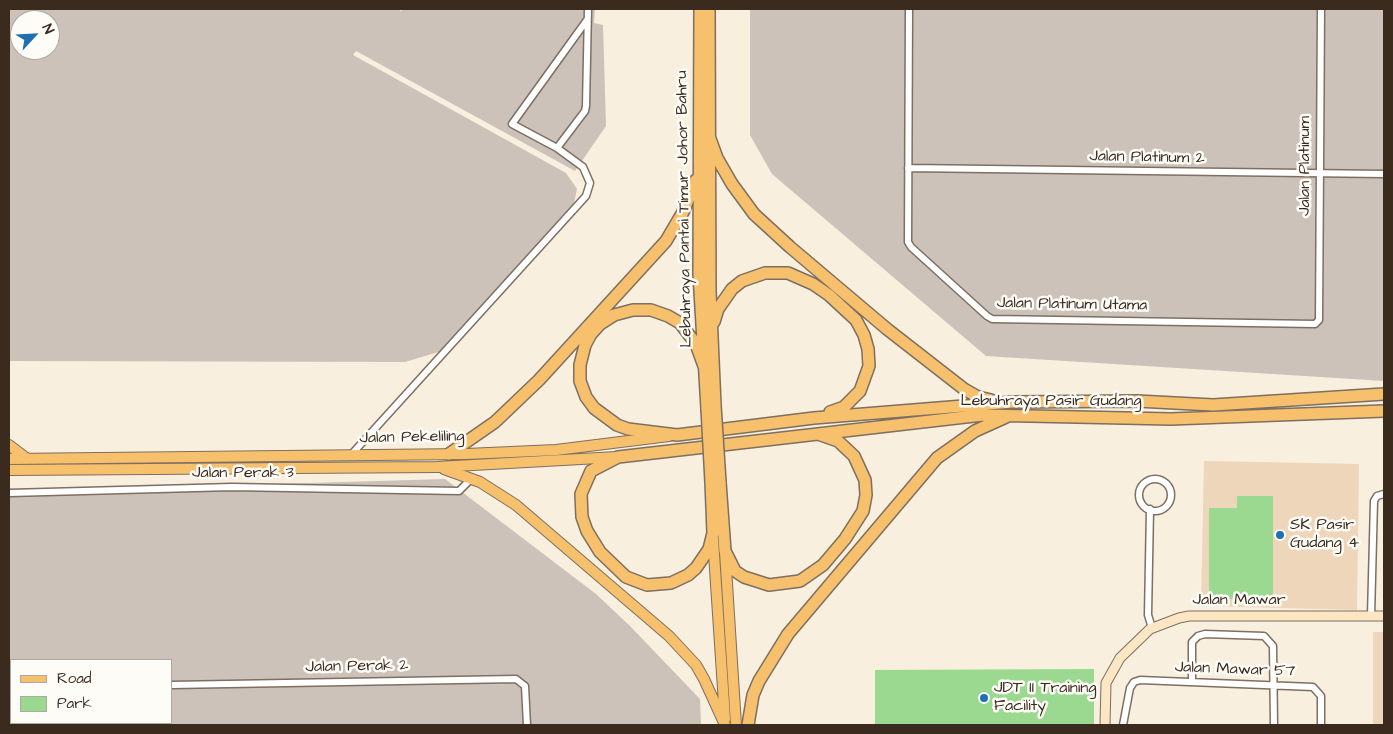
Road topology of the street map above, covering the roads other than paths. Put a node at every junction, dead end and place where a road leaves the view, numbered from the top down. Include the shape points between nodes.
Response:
1 (588, 9) edge
2 (700, 9) edge
3 (709, 9) edge
4 (909, 9) edge
5 (1321, 9) edge
6 (587, 20) junction
7 (709, 136) junction
8 (556, 148) junction
9 (699, 167) junction
10 (908, 168) junction
11 (1320, 174) junction
12 (1384, 174) edge
13 (1318, 323) joint
14 (713, 338) junction
15 (704, 366) junction
16 (1384, 394) edge
17 (1012, 402) junction
18 (711, 407) junction
19 (1384, 411) edge
20 (1012, 415) junction
21 (814, 418) junction
22 (812, 433) junction
23 (677, 435) junction
24 (9, 445) edge
25 (449, 454) junction
26 (350, 456) junction
27 (618, 457) junction
28 (26, 458) junction
29 (9, 459) edge
30 (437, 467) junction
31 (9, 470) edge
32 (472, 479) junction
33 (715, 482) junction
34 (9, 493) edge
35 (1384, 494) edge
36 (1150, 509) junction
37 (713, 533) junction
38 (725, 551) junction
39 (1371, 616) junction
40 (1384, 616) edge
41 (1152, 628) junction
42 (1192, 682) junction
43 (172, 685) edge
44 (1275, 685) junction
45 (527, 725) edge
46 (725, 725) edge
47 (736, 725) edge
48 (748, 725) edge
49 (1105, 725) edge
50 (1123, 725) edge
51 (1274, 725) edge
52 (1321, 725) edge

1 - 6 street
2 - 9 highway, Lebuhraya Pantai Timur Johor Bahru
3 - 7 highway, Lebuhraya Pantai Timur Johor Bahru
4 - 10 street, Jalan Platinum Utama
5 - 11 street, Jalan Platinum
6 - 8 street via 585,111
6 - 8 street via 512,124
7 - 14 highway, Lebuhraya Pantai Timur Johor Bahru
7 - 17 highway via 732,184 754,214 790,247 964,389 978,397
8 - 26 street via 583,167 590,183 586,196
9 - 15 highway, Lebuhraya Pantai Timur Johor Bahru via 699,274
9 - 25 highway via 683,212 666,241 539,380 495,422
10 - 11 street, Jalan Platinum 2
10 - 13 street, Jalan Platinum Utama via 909,245 992,319
11 - 12 street, Jalan Platinum 2
11 - 13 street, Jalan Platinum
14 - 18 highway, Lebuhraya Pantai Timur Johor Bahru
14 - 21 highway via 718,309 724,299 742,281 754,276 765,272 788,273 829,294 856,320 868,349 868,366 860,391 849,403
15 - 18 highway, Lebuhraya Pantai Timur Johor Bahru
15 - 23 highway via 696,344 684,328 668,316 651,310 614,315 600,324 585,345 580,381 594,408 628,429
16 - 17 highway, Lebuhraya Pasir Gudang via 1213,405 1137,401
17 - 21 highway, Lebuhraya Pasir Gudang
18 - 33 highway, bridge
19 - 20 highway, Lebuhraya Pasir Gudang via 1171,419
20 - 22 highway, Lebuhraya Pasir Gudang via 983,415
20 - 48 highway via 975,431 937,458 788,634 759,681
21 - 23 highway, Jalan Pekeliling
22 - 27 highway, Lebuhraya Pasir Gudang
22 - 38 highway via 838,441 860,466 866,495 854,527 823,564 800,581 790,584 770,585 744,577 736,571
23 - 25 main road, Jalan Pekeliling via 556,450
24 - 28 main road
25 - 26 main road, Jalan Pekeliling
26 - 28 main road, Jalan Pekeliling
27 - 30 main road, Jalan Pekeliling
27 - 37 highway via 591,472 583,488 580,506 593,541 608,562 626,577 652,585 680,580 702,561
28 - 29 main road, Jalan Pekeliling
30 - 31 main road, Jalan Pekeliling
30 - 32 main road
32 - 34 street, Jalan Perak 3 via 459,491 232,487
32 - 46 main road via 516,505 669,636 696,665
33 - 37 highway
33 - 38 highway
35 - 39 street via 1376,496 1374,501
36 - 36 street via 1162,508 1171,501 1171,488 1163,481 1142,484 1140,501 1143,507
36 - 41 street via 1148,615
37 - 46 main road
38 - 47 main road
39 - 40 street, Jalan Mawar
39 - 41 street, Jalan Mawar via 1189,616
41 - 49 street, Jalan Mawar via 1125,650 1112,670 1106,683
42 - 44 street, Jalan Mawar 57
42 - 44 street via 1192,642 1198,636 1260,635 1268,638 1273,646
42 - 50 street, Jalan Mawar 57 via 1134,682
43 - 45 street, Jalan Perak 2 via 512,678 523,683
44 - 51 street
44 - 52 street, Jalan Mawar 57 via 1313,687 1319,692

